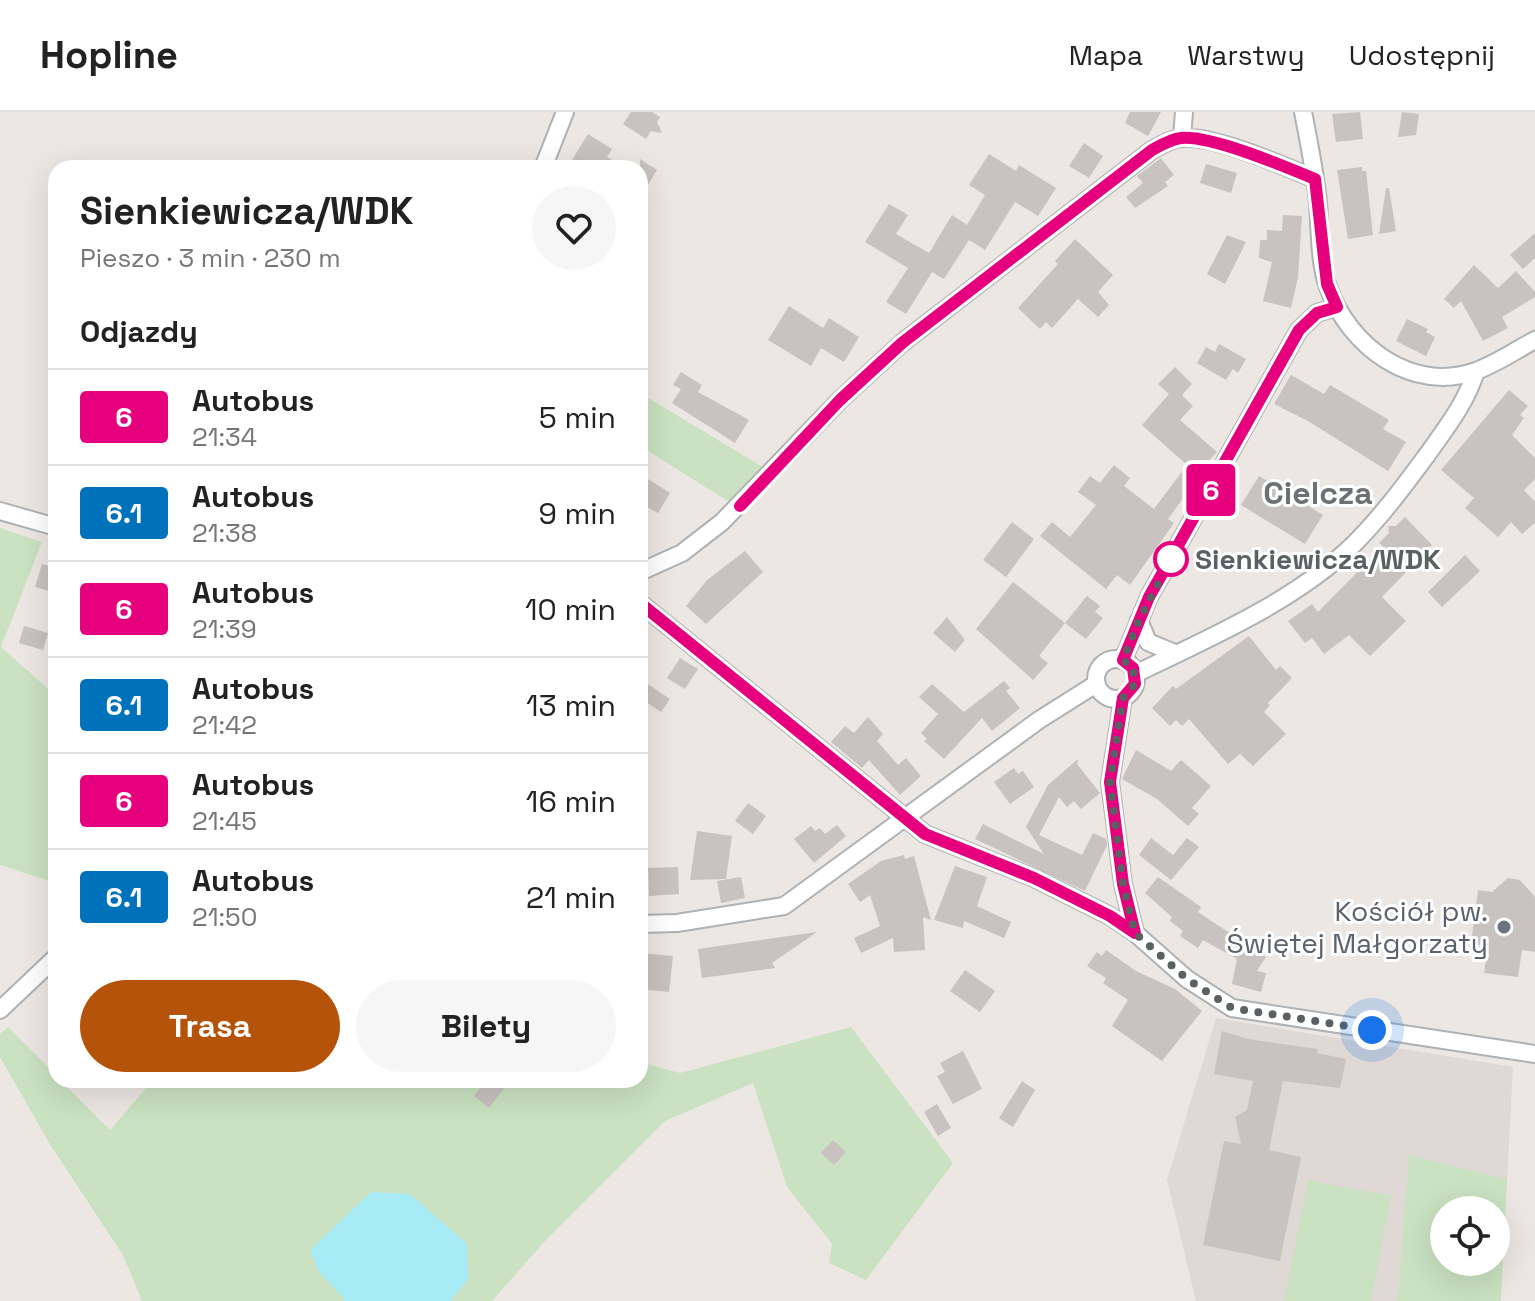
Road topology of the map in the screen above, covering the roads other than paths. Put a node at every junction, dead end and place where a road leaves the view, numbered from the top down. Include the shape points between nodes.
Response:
1 (565, 112) edge
2 (1184, 112) edge
3 (1303, 112) edge
4 (1182, 138) junction
5 (546, 160) edge
6 (1315, 179) junction
7 (1337, 307) junction
8 (1535, 340) edge
9 (1476, 371) junction
10 (0, 511) edge
11 (48, 525) edge
12 (648, 568) edge
13 (648, 609) edge
14 (1139, 620) junction
15 (1177, 654) junction
16 (1123, 660) junction
17 (1135, 674) junction
18 (1096, 684) junction
19 (1123, 698) junction
20 (907, 819) junction
21 (648, 924) edge
22 (1135, 933) junction
23 (48, 965) edge
24 (0, 1010) edge
25 (1535, 1054) edge

1 - 5 street
2 - 4 street
3 - 6 street
4 - 6 street via 1233,149
4 - 12 street via 1152,150 947,306 840,400 722,522 682,553
6 - 7 street via 1327,284
7 - 9 street via 1373,351 1413,374 1450,377
7 - 14 street via 1317,313 1299,330
8 - 9 street
9 - 15 street via 1456,414 1393,502 1352,546 1297,587
10 - 11 street
13 - 20 street
14 - 15 street via 1148,642
14 - 16 street
15 - 17 street
16 - 17 street
16 - 18 street via 1106,662
17 - 19 street via 1131,692
18 - 19 street via 1104,695
18 - 20 street
19 - 22 street via 1110,782
20 - 21 street via 784,906
20 - 22 street via 925,834 1034,878
22 - 25 street via 1187,979 1232,1008
23 - 24 street

